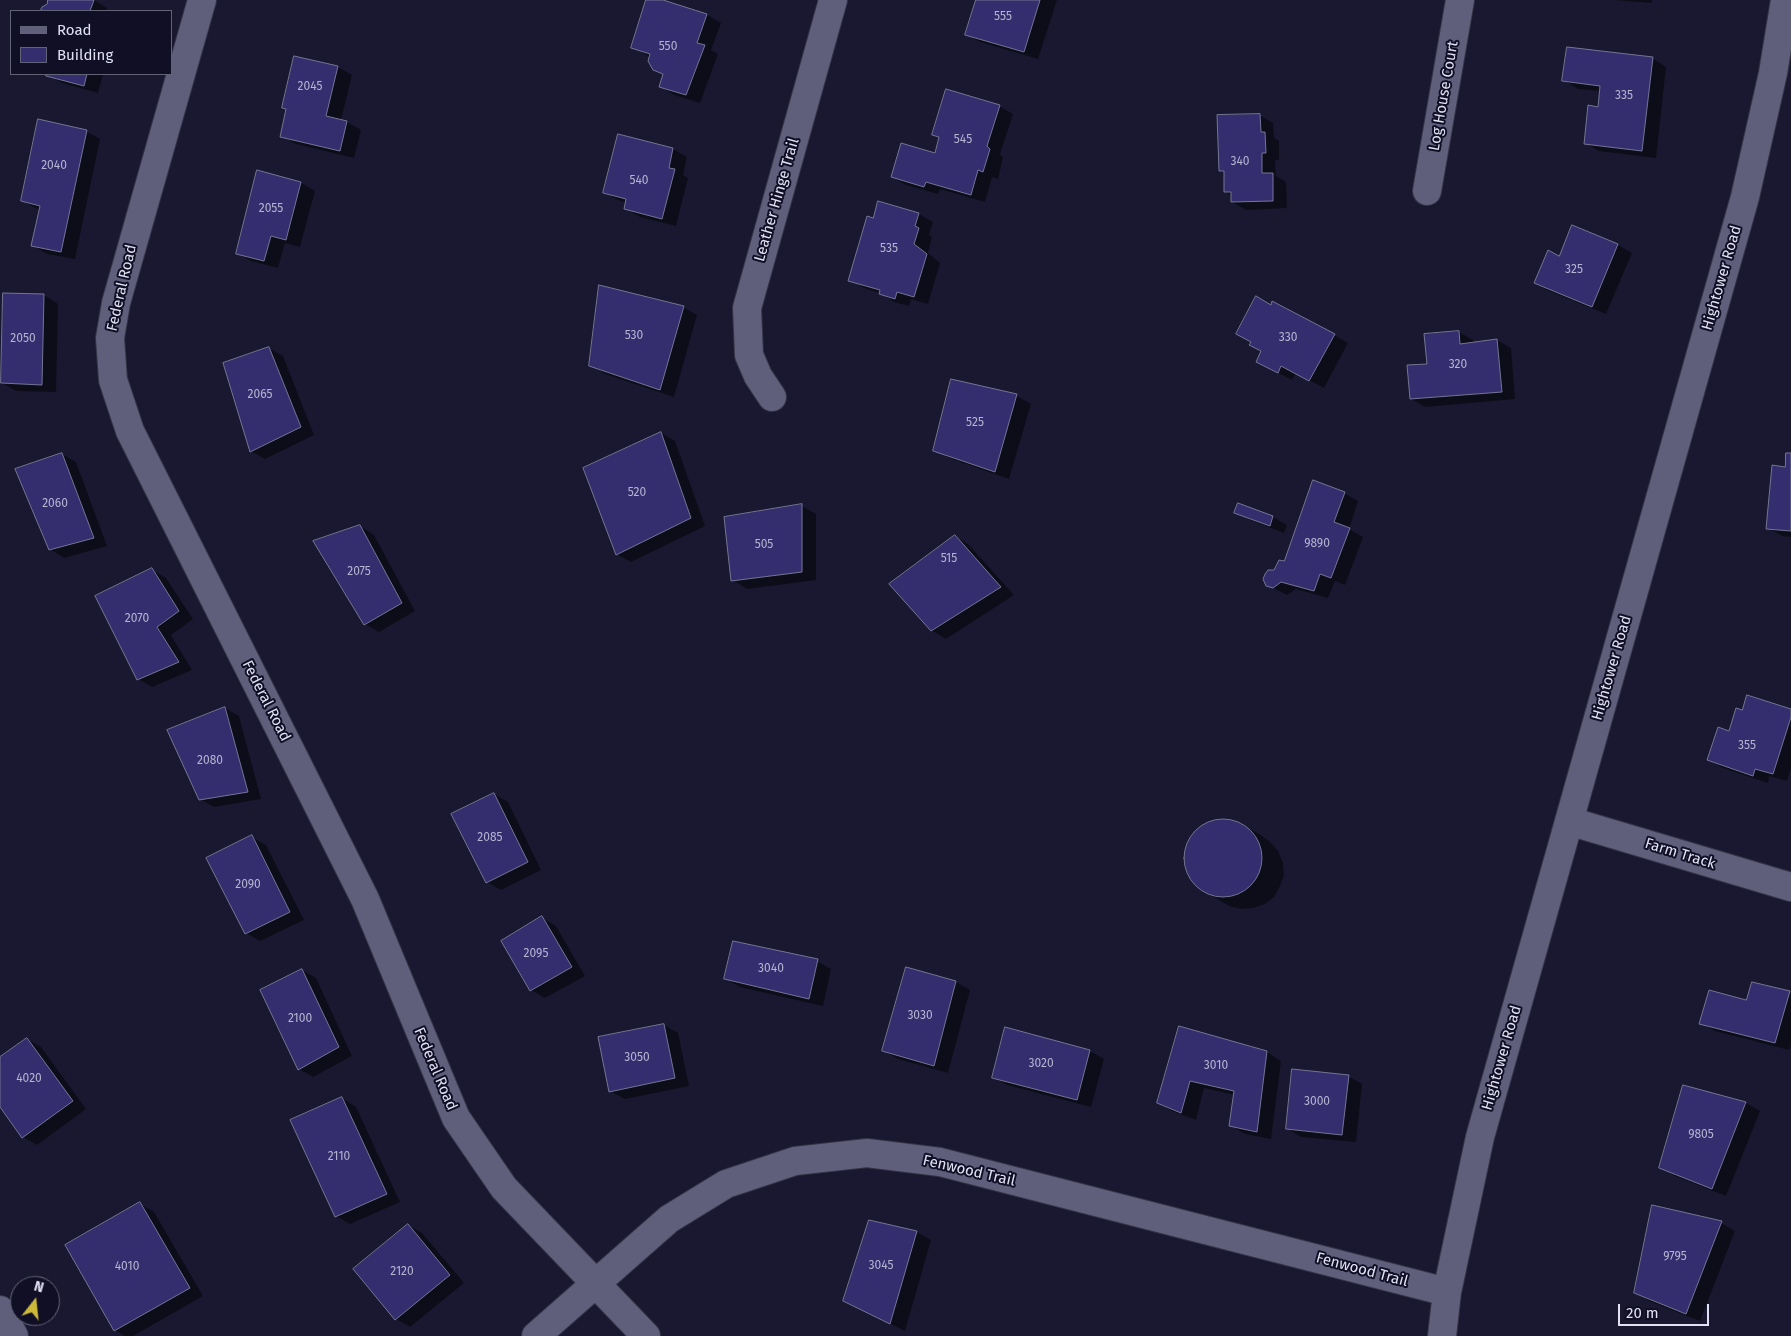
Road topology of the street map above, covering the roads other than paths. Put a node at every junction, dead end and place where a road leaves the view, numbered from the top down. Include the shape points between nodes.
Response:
1 (202, 0) edge
2 (833, 0) edge
3 (1460, 0) edge
4 (1785, 0) edge
5 (1427, 191) dead end
6 (772, 397) dead end
7 (1569, 821) junction
8 (1791, 888) edge
9 (595, 1283) junction
10 (1447, 1292) junction
11 (0, 1310) edge
12 (14, 1336) edge
13 (536, 1336) edge
14 (646, 1336) edge
15 (1442, 1336) edge

1 - 9 street, Federal Road via 116,303 110,338 113,380 130,431 365,899 456,1118 504,1188
2 - 6 street, Leather Hinge Trail via 747,308 749,354
3 - 5 street, Log House Court
4 - 7 street, Hightower Road via 1773,73 1745,197
7 - 8 street, Farm Track
7 - 10 street, Hightower Road via 1480,1136
9 - 10 street, Fenwood Trail via 669,1219 726,1184 795,1161 867,1153 940,1162
9 - 13 street, Fenwood Trail
9 - 14 street, Federal Road
10 - 15 street, Hightower Road
11 - 12 street

